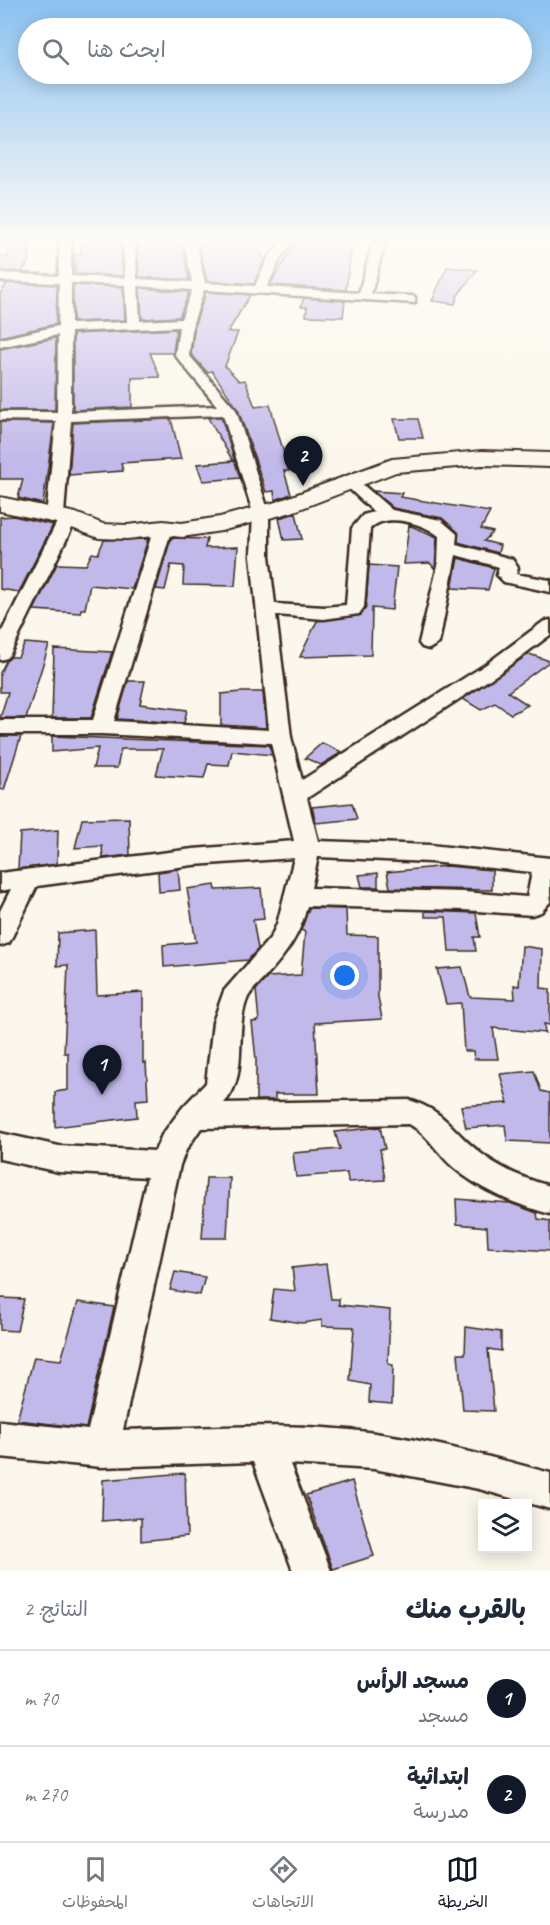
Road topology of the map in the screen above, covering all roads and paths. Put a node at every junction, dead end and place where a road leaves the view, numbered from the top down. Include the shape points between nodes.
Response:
1 (65, 315) edge
2 (134, 315) edge
3 (189, 315) edge
4 (186, 323) junction
5 (134, 325) junction
6 (66, 328) junction
7 (0, 343) edge
8 (229, 410) junction
9 (0, 416) edge
10 (64, 417) junction
11 (550, 460) edge
12 (349, 481) junction
13 (0, 504) edge
14 (261, 513) junction
15 (386, 514) junction
16 (62, 517) junction
17 (163, 528) junction
18 (448, 547) junction
19 (550, 586) edge
20 (265, 609) junction
21 (550, 626) edge
22 (429, 643) dead end
23 (0, 654) edge
24 (0, 727) edge
25 (102, 727) junction
26 (280, 736) junction
27 (294, 796) junction
28 (308, 849) junction
29 (548, 866) edge
30 (28, 879) junction
31 (0, 882) edge
32 (297, 897) junction
33 (0, 936) edge
34 (193, 1116) junction
35 (0, 1146) edge
36 (165, 1165) junction
37 (550, 1200) edge
38 (0, 1439) edge
39 (264, 1444) junction
40 (101, 1449) junction
41 (550, 1491) edge
42 (312, 1571) edge

1 - 6 street
2 - 5 street
3 - 4 street
4 - 5 street
4 - 8 street via 182,355
5 - 6 street
6 - 7 street
6 - 10 street
8 - 10 street
8 - 14 street
9 - 10 street
10 - 16 street
11 - 12 street via 514,457 424,461 392,466
12 - 14 street
12 - 15 street
13 - 16 street
14 - 17 street via 182,530
14 - 20 street
15 - 18 street via 441,526 448,534
15 - 20 street via 369,519 361,528 352,610 324,613
16 - 17 street via 99,531
16 - 23 street
17 - 25 street
18 - 19 street via 506,563 506,575 510,578
18 - 22 street
20 - 26 street
21 - 27 street via 492,669
24 - 25 street
25 - 26 street
26 - 27 street
27 - 28 street
28 - 29 street via 421,853
28 - 30 street
28 - 32 street
29 - 32 street via 538,901 532,906
30 - 31 street
30 - 33 street
32 - 34 street via 281,943 237,991 228,1022 223,1078 217,1091
34 - 36 street via 173,1144
34 - 37 street via 409,1112 430,1119 454,1149 486,1174 510,1188
35 - 36 street via 58,1159
36 - 40 street
38 - 40 street
39 - 40 street
39 - 41 street via 374,1451 479,1471
39 - 42 street

